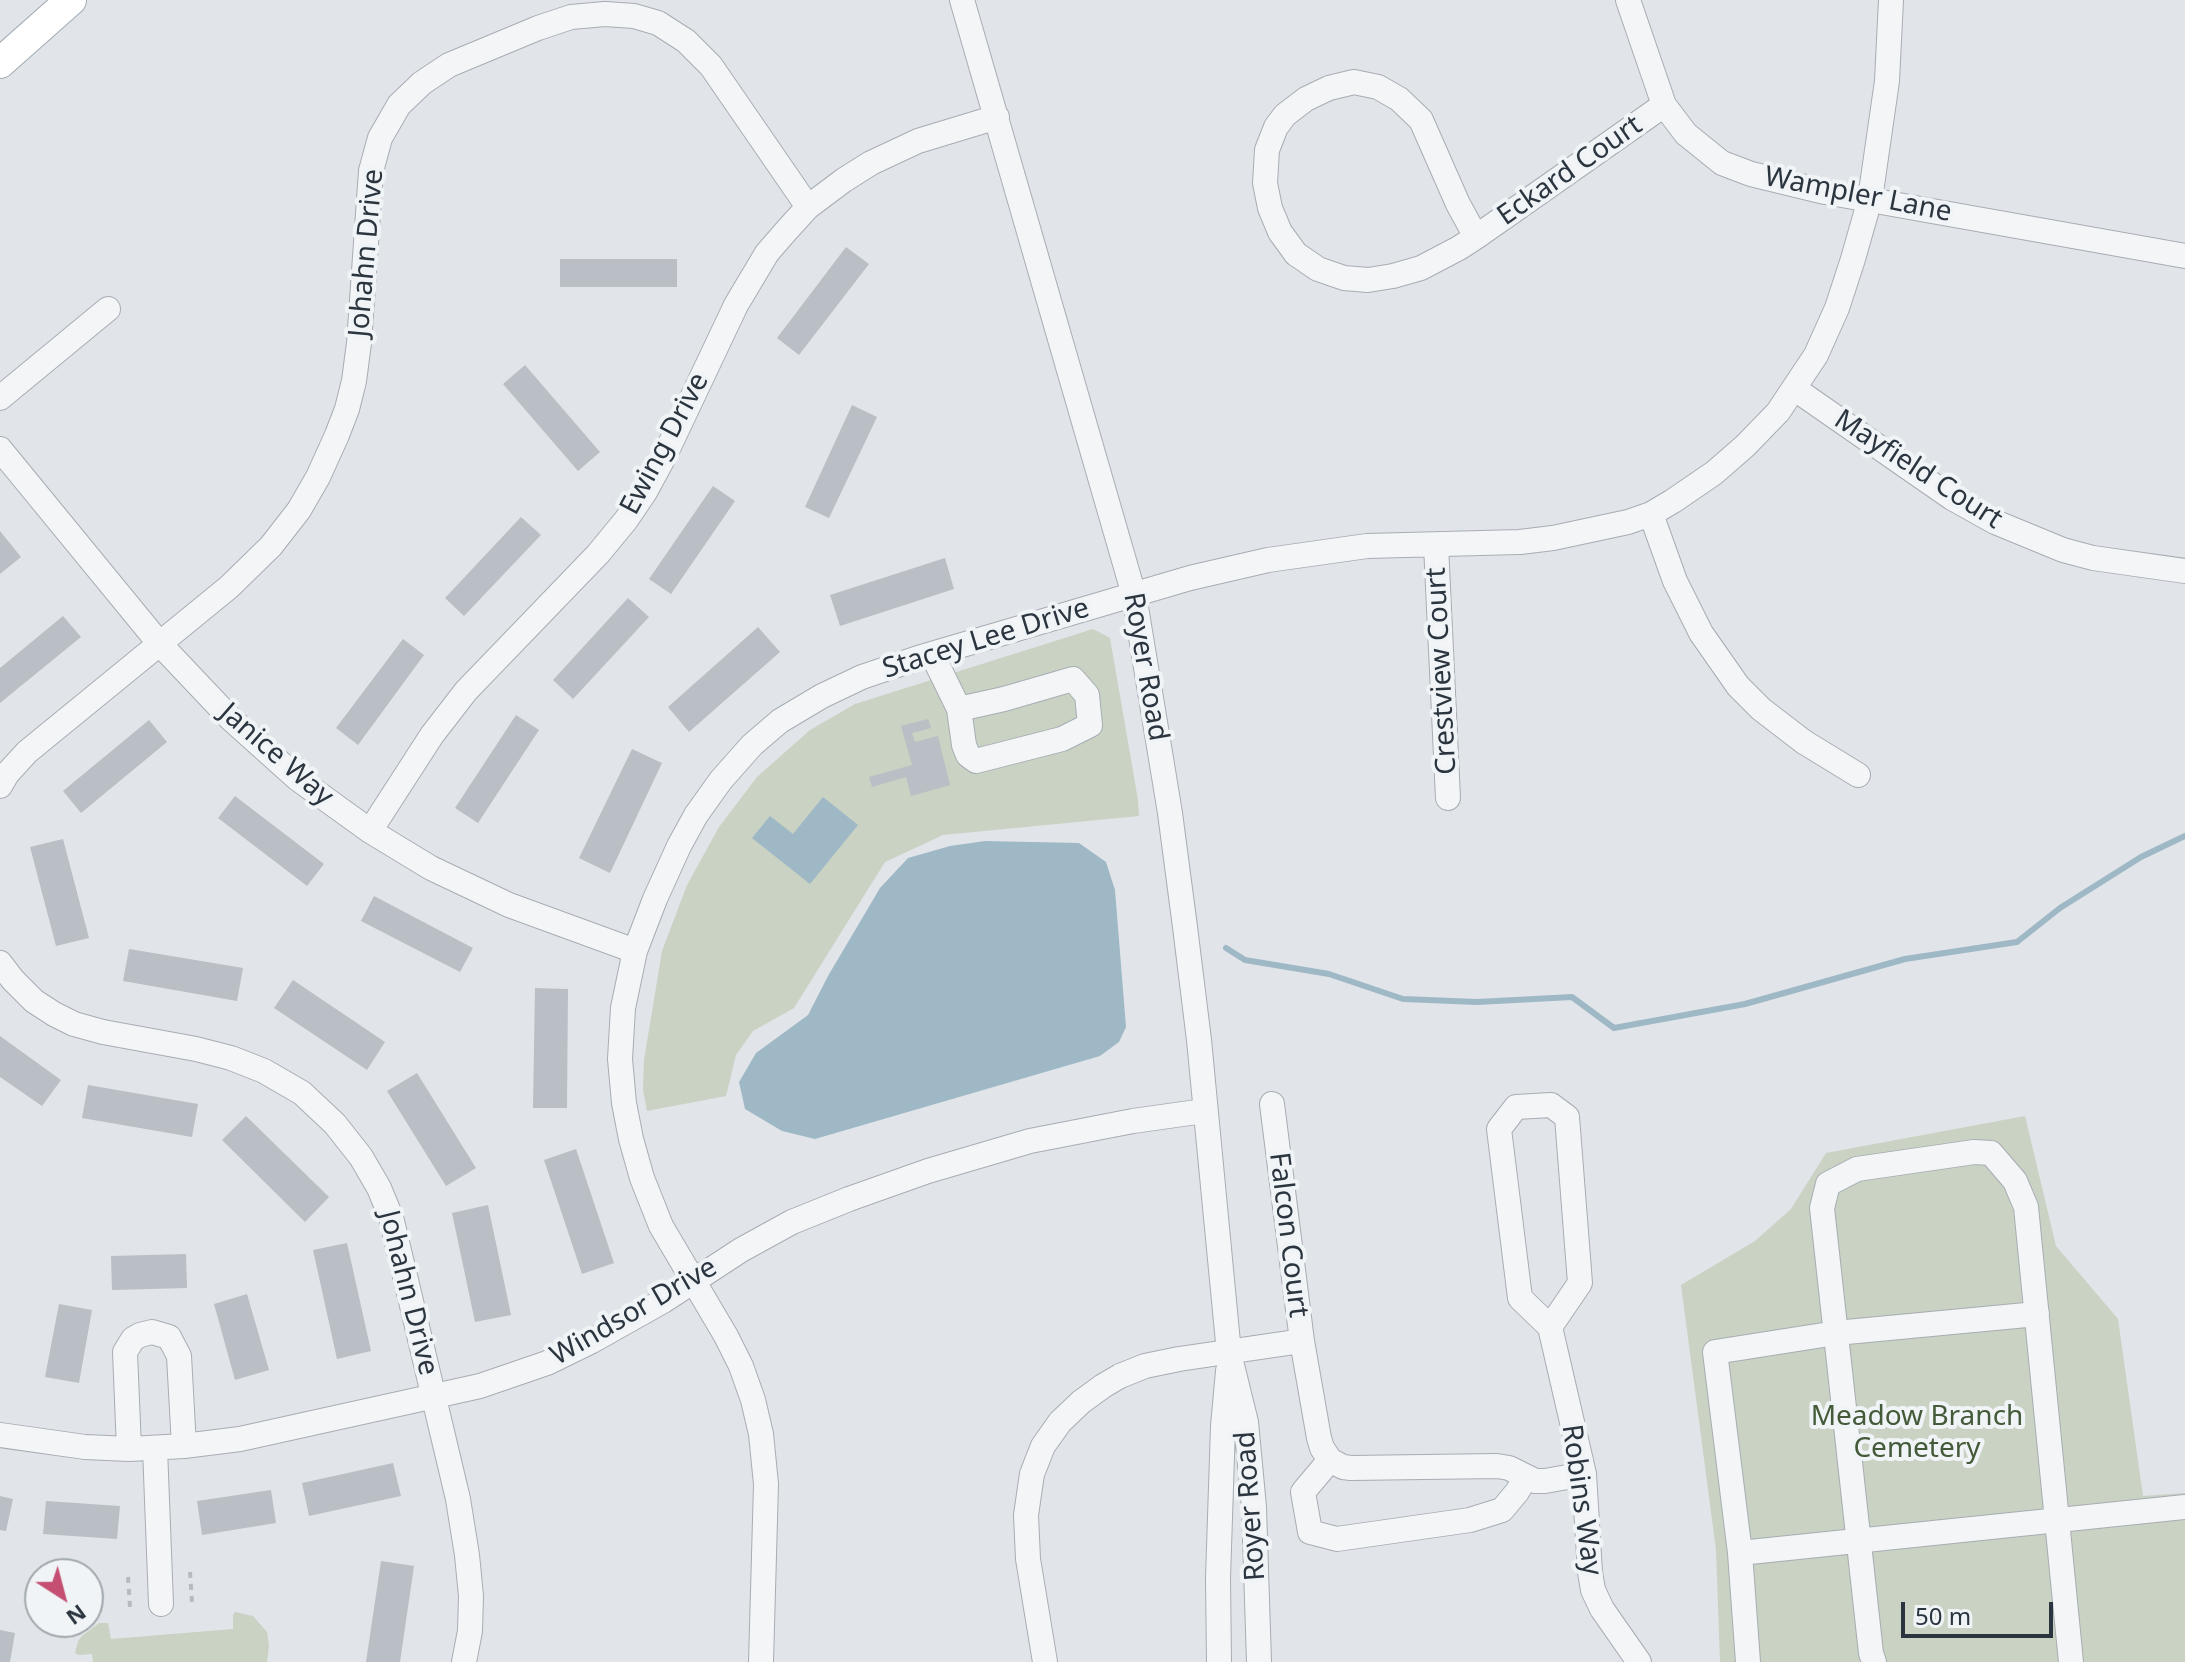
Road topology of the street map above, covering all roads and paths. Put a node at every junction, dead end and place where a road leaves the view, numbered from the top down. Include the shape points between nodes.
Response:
1 (71, 0) edge
2 (962, 0) edge
3 (1628, 0) edge
4 (1891, 0) edge
5 (0, 63) edge
6 (1664, 105) junction
7 (997, 117) junction
8 (1870, 199) junction
9 (808, 207) junction
10 (1476, 237) junction
11 (2185, 256) edge
12 (108, 309) dead end
13 (1795, 389) junction
14 (0, 398) edge
15 (0, 449) edge
16 (1651, 514) junction
17 (1436, 545) junction
18 (2185, 571) edge
19 (1134, 595) junction
20 (159, 643) junction
21 (932, 654) junction
22 (959, 709) junction
23 (1858, 775) dead end
24 (0, 786) edge
25 (1448, 798) dead end
26 (370, 831) junction
27 (635, 951) junction
28 (0, 963) edge
29 (1272, 1104) dead end
30 (1204, 1111) junction
31 (694, 1281) junction
32 (2037, 1314) junction
33 (1550, 1327) junction
34 (1836, 1333) junction
35 (1302, 1341) junction
36 (1229, 1353) junction
37 (434, 1398) junction
38 (0, 1435) edge
39 (184, 1446) junction
40 (155, 1448) junction
41 (129, 1449) junction
42 (1330, 1460) junction
43 (1584, 1474) junction
44 (1526, 1477) junction
45 (2185, 1507) edge
46 (2058, 1520) junction
47 (1859, 1541) junction
48 (1740, 1553) junction
49 (190, 1572) dead end
50 (128, 1577) dead end
51 (192, 1602) dead end
52 (161, 1604) dead end
53 (130, 1607) dead end
54 (464, 1662) edge
55 (761, 1662) edge
56 (1045, 1662) edge
57 (1219, 1662) edge
58 (1259, 1662) edge
59 (1639, 1662) edge
60 (1748, 1662) edge
61 (1874, 1662) edge
62 (2071, 1662) edge

1 - 5 main road
2 - 7 street, Royer Road
3 - 6 street, Wampler Lane
4 - 8 street, Stacey Lee Drive via 1887,81
6 - 8 street, Wampler Lane via 1686,134 1722,163 1775,181
6 - 10 street, Eckard Court
7 - 9 street, Ewing Drive via 918,141 871,163
7 - 19 street, Royer Road
8 - 11 street, Wampler Lane
8 - 13 street, Stacey Lee Drive via 1837,308
9 - 20 street, Johahn Drive via 711,66 658,23 634,16 571,17 449,65 422,83 399,105 380,138 371,171 354,381 324,463 299,510 271,546
9 - 26 street, Ewing Drive via 767,253 743,293 665,455 626,520 466,691
10 - 10 street, Eckard Court via 1421,268 1393,276 1344,278 1318,269 1296,254 1270,208 1267,150 1276,127 1306,99 1329,88 1354,82 1378,87 1421,120
12 - 14 street
13 - 16 street, Stacey Lee Drive via 1714,473
13 - 18 street, Mayfield Court via 1995,522 2063,550
15 - 20 street, Janice Way
16 - 17 street, Stacey Lee Drive via 1553,538
16 - 23 street via 1701,633 1738,686 1804,742
17 - 19 street, Stacey Lee Drive via 1367,546 1268,560
17 - 25 street, Crestview Court
19 - 21 street, Stacey Lee Drive
19 - 30 street, Royer Road via 1172,827
20 - 24 street, Johahn Drive via 27,752
20 - 26 street, Janice Way via 267,753
21 - 22 street
21 - 27 street, Stacey Lee Drive via 822,696 752,745 696,815
22 - 22 street via 1073,679 1087,695 1090,725 1062,739 976,761 964,745
26 - 27 street, Janice Way via 509,905
27 - 31 street, Stacey Lee Drive via 623,1008 624,1103 642,1178 661,1226
28 - 37 street, Johahn Drive via 34,1001 64,1019 231,1058 302,1093 335,1124 361,1157 391,1217
29 - 35 street, Falcon Court
30 - 31 street, Windsor Drive via 1030,1141 928,1171 792,1222
30 - 36 street, Royer Road
31 - 37 street, Windsor Drive via 547,1363
31 - 55 street, Stacey Lee Drive via 741,1366 761,1434 766,1484
32 - 34 street
32 - 34 street via 2026,1207 2015,1181 1991,1153 1974,1152 1857,1169 1828,1184 1822,1208
32 - 46 street
33 - 33 street via 1580,1283 1567,1117 1551,1105 1516,1107 1499,1129 1520,1298
33 - 43 street, Robins Way
34 - 47 street
34 - 48 street via 1715,1352
35 - 36 street, Falcon Court
35 - 42 street via 1319,1438
36 - 56 street, Falcon Court via 1145,1366 1120,1376 1081,1402 1043,1446 1026,1515
36 - 57 street, Royer Road
36 - 58 street, Royer Road via 1246,1422
37 - 39 street, Windsor Drive
37 - 54 street, Johahn Drive via 467,1555 471,1596
38 - 41 street, Windsor Drive
39 - 40 street, Windsor Drive
39 - 41 street via 179,1356 169,1337 152,1332 133,1339 125,1352
40 - 41 street, Windsor Drive
40 - 52 street
42 - 44 street via 1351,1468 1497,1466
42 - 44 street via 1303,1492 1310,1532 1337,1539 1470,1520 1502,1510
43 - 44 street via 1545,1481
43 - 59 street, Robins Way via 1593,1590
45 - 46 street
46 - 47 street
46 - 62 street
47 - 48 street
47 - 61 street
48 - 60 street
49 - 51 path
50 - 53 path

